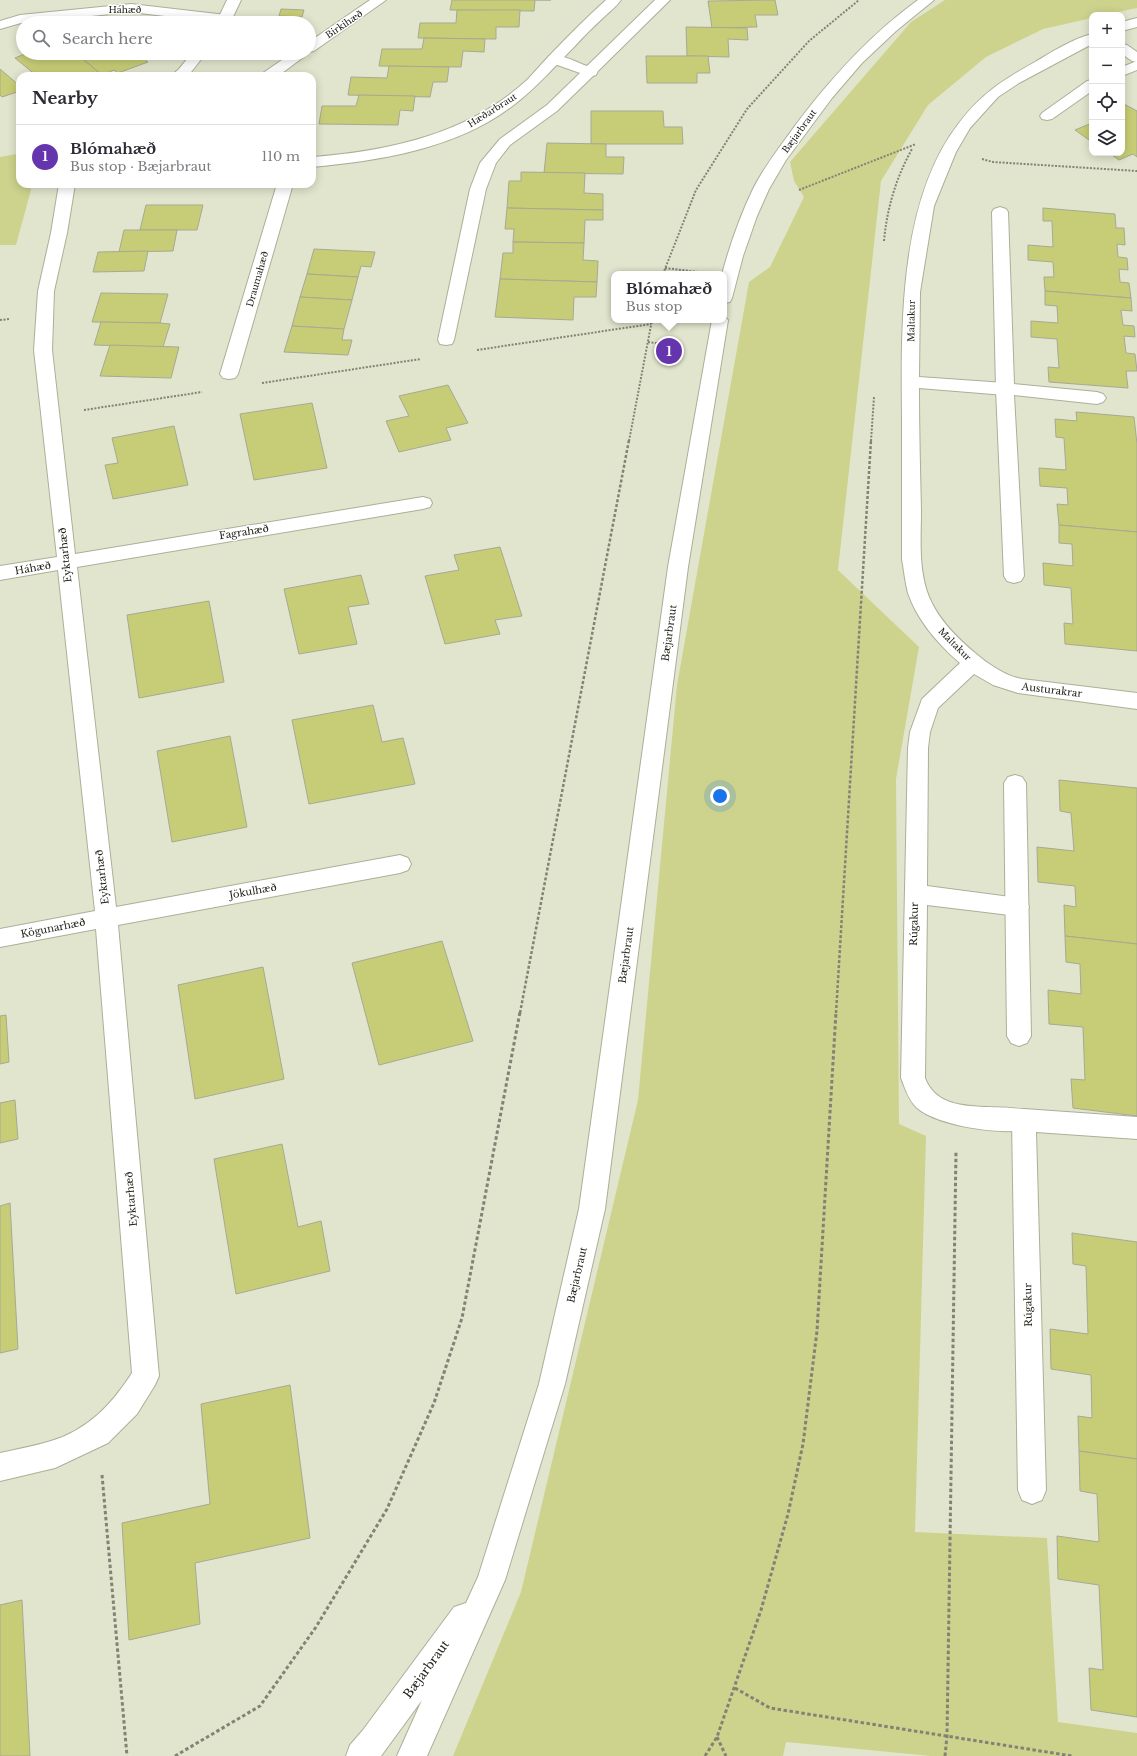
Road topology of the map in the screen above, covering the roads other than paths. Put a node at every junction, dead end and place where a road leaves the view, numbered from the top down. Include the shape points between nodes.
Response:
1 (234, 0) edge
2 (379, 0) edge
3 (614, 0) edge
4 (663, 0) edge
5 (927, 0) edge
6 (50, 16) edge
7 (189, 16) edge
8 (227, 16) edge
9 (16, 20) edge
10 (1137, 22) edge
11 (0, 25) edge
12 (1125, 26) edge
13 (1089, 40) edge
14 (316, 43) edge
15 (1125, 50) edge
16 (1137, 58) edge
17 (554, 59) junction
18 (193, 60) edge
19 (292, 60) edge
20 (1137, 65) edge
21 (1125, 71) edge
22 (184, 72) edge
23 (274, 72) edge
24 (590, 72) junction
25 (1089, 86) edge
26 (1047, 116) dead end
27 (316, 162) edge
28 (284, 188) edge
29 (70, 191) edge
30 (1000, 212) dead end
31 (727, 287) edge
32 (719, 323) edge
33 (446, 340) dead end
34 (229, 374) dead end
35 (910, 382) junction
36 (1005, 389) junction
37 (1097, 398) dead end
38 (423, 503) dead end
39 (65, 562) junction
40 (0, 573) edge
41 (1014, 576) dead end
42 (973, 663) junction
43 (1137, 701) edge
44 (1015, 783) dead end
45 (400, 864) dead end
46 (915, 894) junction
47 (1018, 907) junction
48 (106, 918) junction
49 (0, 938) edge
50 (1019, 1036) dead end
51 (1024, 1120) junction
52 (1137, 1128) edge
53 (0, 1466) edge
54 (1032, 1490) dead end
55 (490, 1580) junction
56 (361, 1756) edge
57 (412, 1756) edge

1 - 8 street
2 - 14 street, Birkihæð
3 - 17 street, Hæðarbraut
4 - 24 street
5 - 31 street, Bæjarbraut via 909,12 854,64 827,93 781,155 761,188 745,224
6 - 7 street, Háhæð via 131,8
9 - 11 street, Háhæð
10 - 12 street
13 - 35 street, Maltakur via 1036,67 993,94 964,126 948,152 926,206 912,292
15 - 16 street
17 - 24 street
17 - 27 street, Hæðarbraut via 532,84 512,100 467,126 387,152
18 - 22 street
19 - 23 street
20 - 21 street
24 - 33 street via 552,108 505,142 488,163 478,188
25 - 26 street
28 - 34 street, Draumahæð
29 - 39 street, Eyktarhæð via 46,291 43,350
30 - 36 street
32 - 55 street, Bæjarbraut via 678,567 592,1209 552,1384
35 - 36 street
35 - 42 street, Maltakur via 912,559 915,580 921,602 932,620
36 - 37 street
36 - 41 street
38 - 39 street, Fagrahæð
39 - 40 street, Háhæð
39 - 48 street, Eyktarhæð
42 - 43 street, Austurakrar via 991,675 1014,685
42 - 46 street, Rúgakur via 929,704 920,732
44 - 47 street
45 - 48 street, Jökulhæð
46 - 47 street
46 - 51 street, Rúgakur via 913,1078 918,1090 925,1100 940,1109 957,1114
47 - 50 street
48 - 49 street, Kögunarhæð
48 - 53 street, Eyktarhæð via 146,1376 127,1405 98,1433 56,1454
51 - 52 street, Rúgakur
51 - 54 street, Rúgakur
55 - 56 street, Bæjarbraut
55 - 57 street, Bæjarbraut

